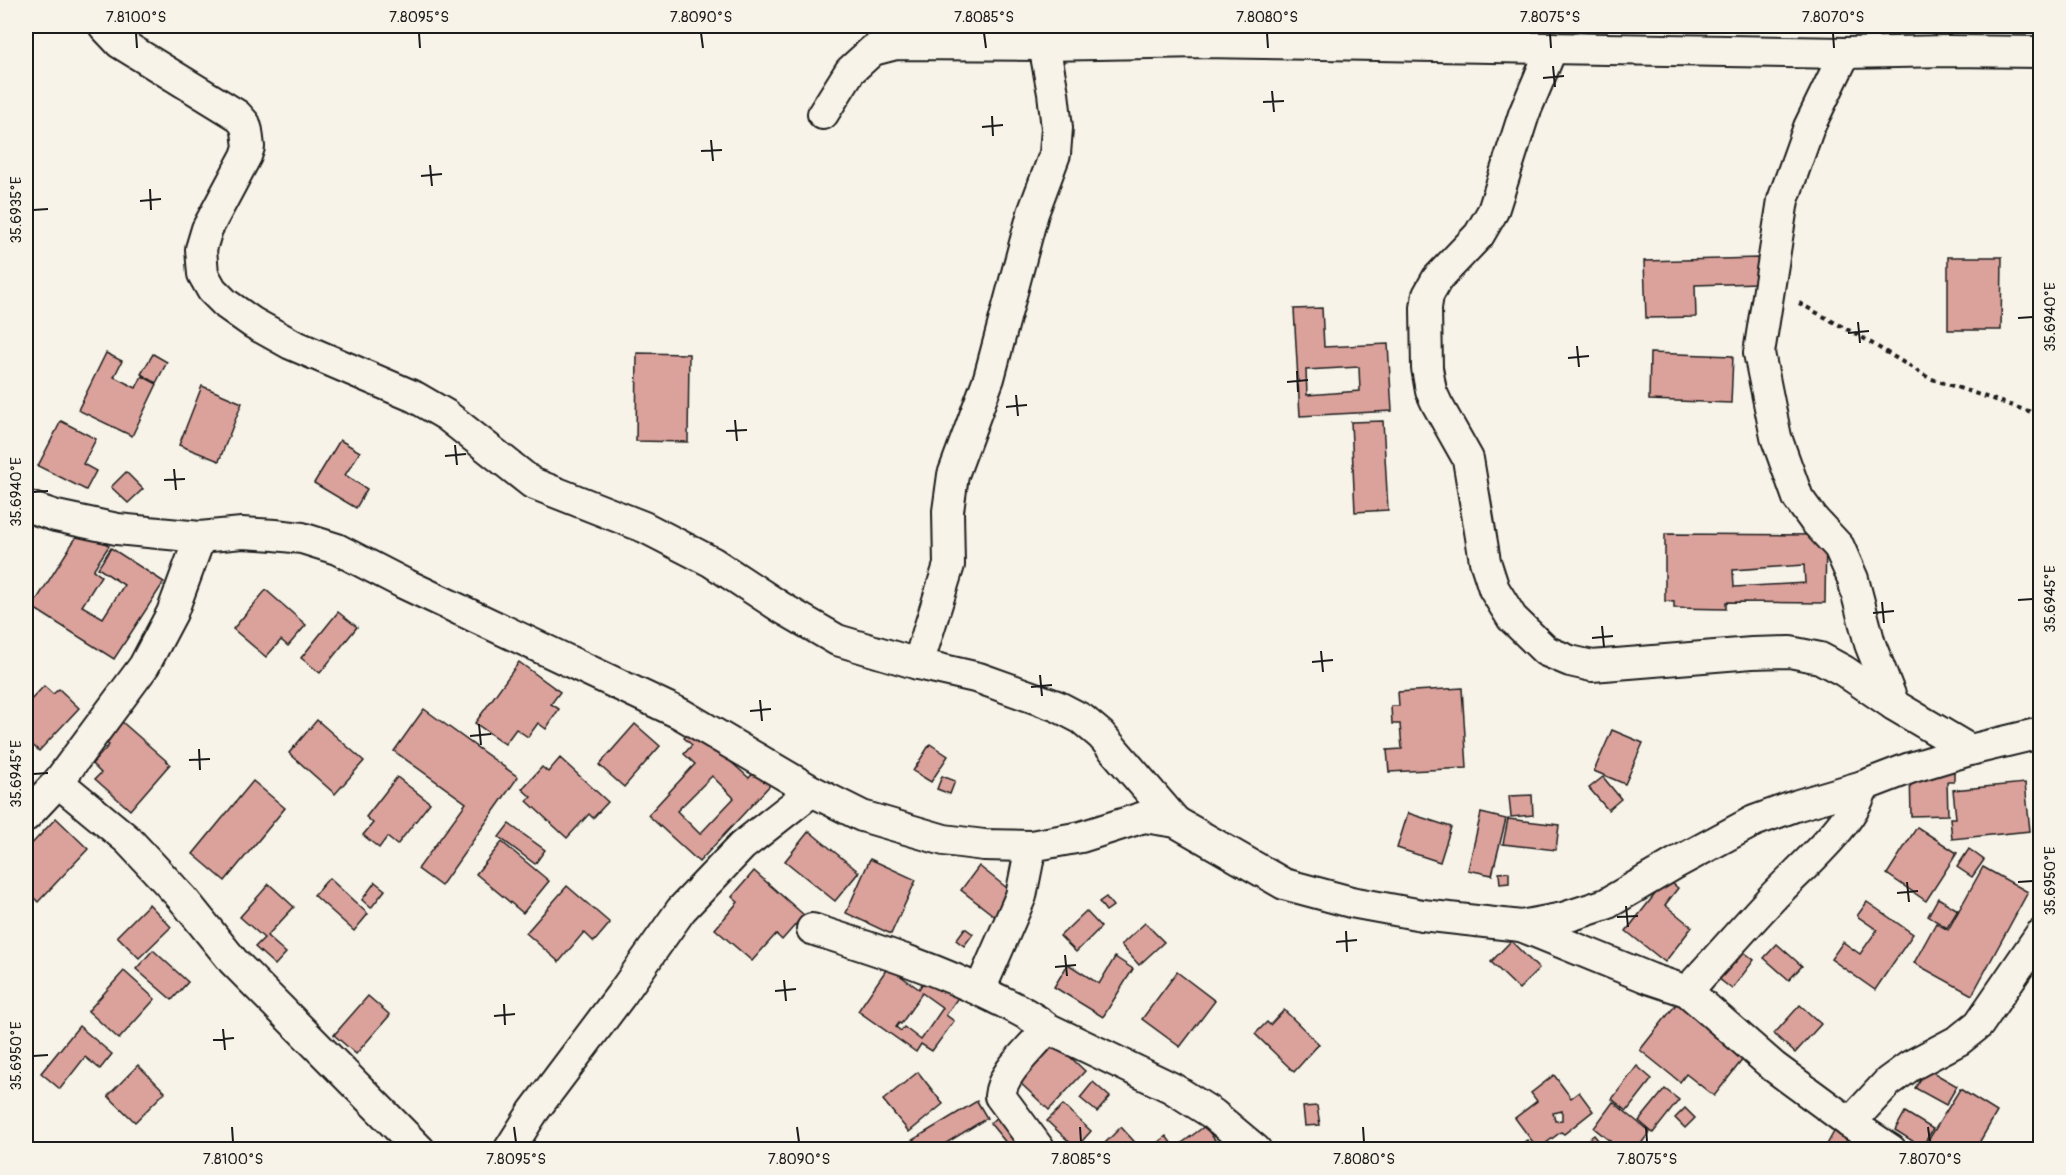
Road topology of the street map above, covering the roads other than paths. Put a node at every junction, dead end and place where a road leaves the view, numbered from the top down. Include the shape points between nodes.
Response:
1 (104, 26) edge
2 (1040, 35) edge
3 (1552, 48) junction
4 (2040, 52) edge
5 (1845, 53) junction
6 (823, 114) dead end
7 (26, 506) edge
8 (200, 537) junction
9 (918, 664) junction
10 (1894, 705) junction
11 (2040, 733) edge
12 (1970, 750) junction
13 (58, 782) junction
14 (1863, 786) junction
15 (812, 791) junction
16 (26, 816) edge
17 (1176, 822) junction
18 (1030, 846) junction
19 (1521, 926) junction
20 (812, 929) dead end
21 (2040, 935) edge
22 (980, 990) junction
23 (1687, 992) junction
24 (1047, 1028) junction
25 (1850, 1123) junction
26 (420, 1149) edge
27 (509, 1149) edge
28 (1040, 1149) edge
29 (1256, 1149) edge
30 (1891, 1149) edge

1 - 9 street via 120,43 237,115 245,124 249,138 246,156 207,229 201,249 203,274 226,304 291,344 415,397 446,415 532,483 644,526 712,562 837,640
2 - 3 street
2 - 6 street via 896,44 873,50 850,71
2 - 9 street via 1057,128 1055,154 1033,213 989,378 953,475 948,511 949,565
3 - 5 street
3 - 10 street via 1524,114 1492,212 1479,235 1437,279 1426,308 1428,378 1437,404 1468,459 1485,561 1494,589 1512,618 1546,651 1570,661 1592,666 1790,652 1820,658
4 - 5 street
5 - 10 street via 1809,127 1783,200 1760,353 1776,436 1798,498 1839,547
7 - 8 street via 117,529
8 - 13 street via 172,613 144,666
8 - 15 street via 275,535 302,538 337,549 681,714
9 - 17 street via 979,678 1082,719 1101,735
10 - 12 street
11 - 12 street
12 - 14 street
13 - 16 street
13 - 26 street via 128,840 234,961
14 - 19 street via 1754,822 1606,904
14 - 23 street via 1852,812
15 - 18 street via 862,816 944,840
15 - 27 street via 742,846 681,910
17 - 18 street via 1144,817 1081,837
17 - 19 street via 1284,884 1412,914
18 - 22 street via 1021,896
19 - 23 street
20 - 22 street via 909,960
21 - 25 street via 1979,1024 1888,1082
22 - 24 street
23 - 25 street via 1774,1067
24 - 28 street via 1005,1077 1000,1096
24 - 29 street via 1172,1088 1213,1114
25 - 30 street

